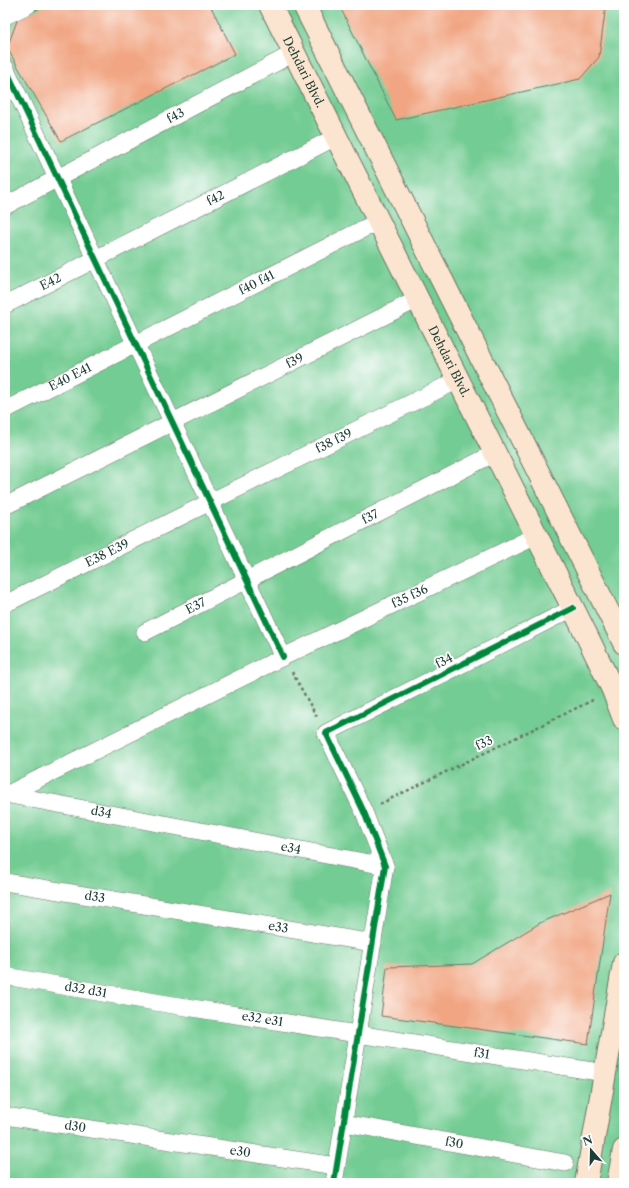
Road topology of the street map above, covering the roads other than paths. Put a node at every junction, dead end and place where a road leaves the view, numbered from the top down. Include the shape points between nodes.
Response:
1 (28, 5) edge
2 (270, 5) edge
3 (304, 5) edge
4 (5, 16) edge
5 (294, 54) junction
6 (5, 68) edge
7 (336, 137) junction
8 (57, 178) junction
9 (5, 206) edge
10 (379, 221) junction
11 (96, 260) junction
12 (418, 299) junction
13 (5, 305) edge
14 (136, 345) junction
15 (458, 380) junction
16 (5, 410) edge
17 (172, 422) junction
18 (495, 453) junction
19 (210, 502) junction
20 (5, 506) edge
21 (536, 536) junction
22 (246, 580) junction
23 (5, 604) edge
24 (573, 608) junction
25 (145, 632) dead end
26 (624, 643) edge
27 (283, 657) junction
28 (624, 719) edge
29 (5, 799) edge
30 (196, 830) joint
31 (385, 866) junction
32 (5, 882) edge
33 (184, 912) joint
34 (373, 944) junction
35 (624, 963) edge
36 (5, 976) edge
37 (167, 1004) joint
38 (358, 1034) junction
39 (605, 1073) junction
40 (5, 1116) edge
41 (344, 1123) junction
42 (145, 1138) joint
43 (624, 1150) edge
44 (565, 1163) dead end
45 (336, 1166) junction
46 (621, 1177) edge
47 (334, 1183) edge
48 (586, 1183) edge

1 - 4 street
2 - 5 main road, Dehdari Blvd.
3 - 26 main road
5 - 7 main road, Dehdari Blvd.
5 - 8 street, f43
6 - 8 street
7 - 10 main road, Dehdari Blvd.
7 - 11 street, f42
8 - 9 street, f43
8 - 11 street
10 - 12 main road, Dehdari Blvd.
10 - 14 street, f40 f41
11 - 13 street, E42
11 - 14 street
12 - 15 main road, Dehdari Blvd.
12 - 17 street, f39
14 - 16 street, E40 E41
14 - 17 street
15 - 18 main road, Dehdari Blvd.
15 - 19 street, f38 f39
17 - 19 street
17 - 20 street, f39
18 - 21 main road, Dehdari Blvd.
18 - 22 street, f37
19 - 22 street
19 - 23 street, E38 E39
21 - 24 main road, Dehdari Blvd.
21 - 27 street, f35 f36
22 - 25 street, E37
22 - 27 street
24 - 28 main road, Dehdari Blvd. via 613,690
24 - 31 street, f34 via 326,733 364,812
27 - 29 street, f35 f36
29 - 30 street, d34
30 - 31 street, e34
31 - 34 street
32 - 33 street, d33
33 - 34 street, e33
34 - 38 street
35 - 39 main road
36 - 37 street, d32 d31
37 - 38 street, e32 e31
38 - 39 street, f31
38 - 41 street
39 - 48 main road
40 - 42 street, d30
41 - 44 street, f30
41 - 45 street
42 - 45 street, e30
43 - 46 main road
45 - 47 street

